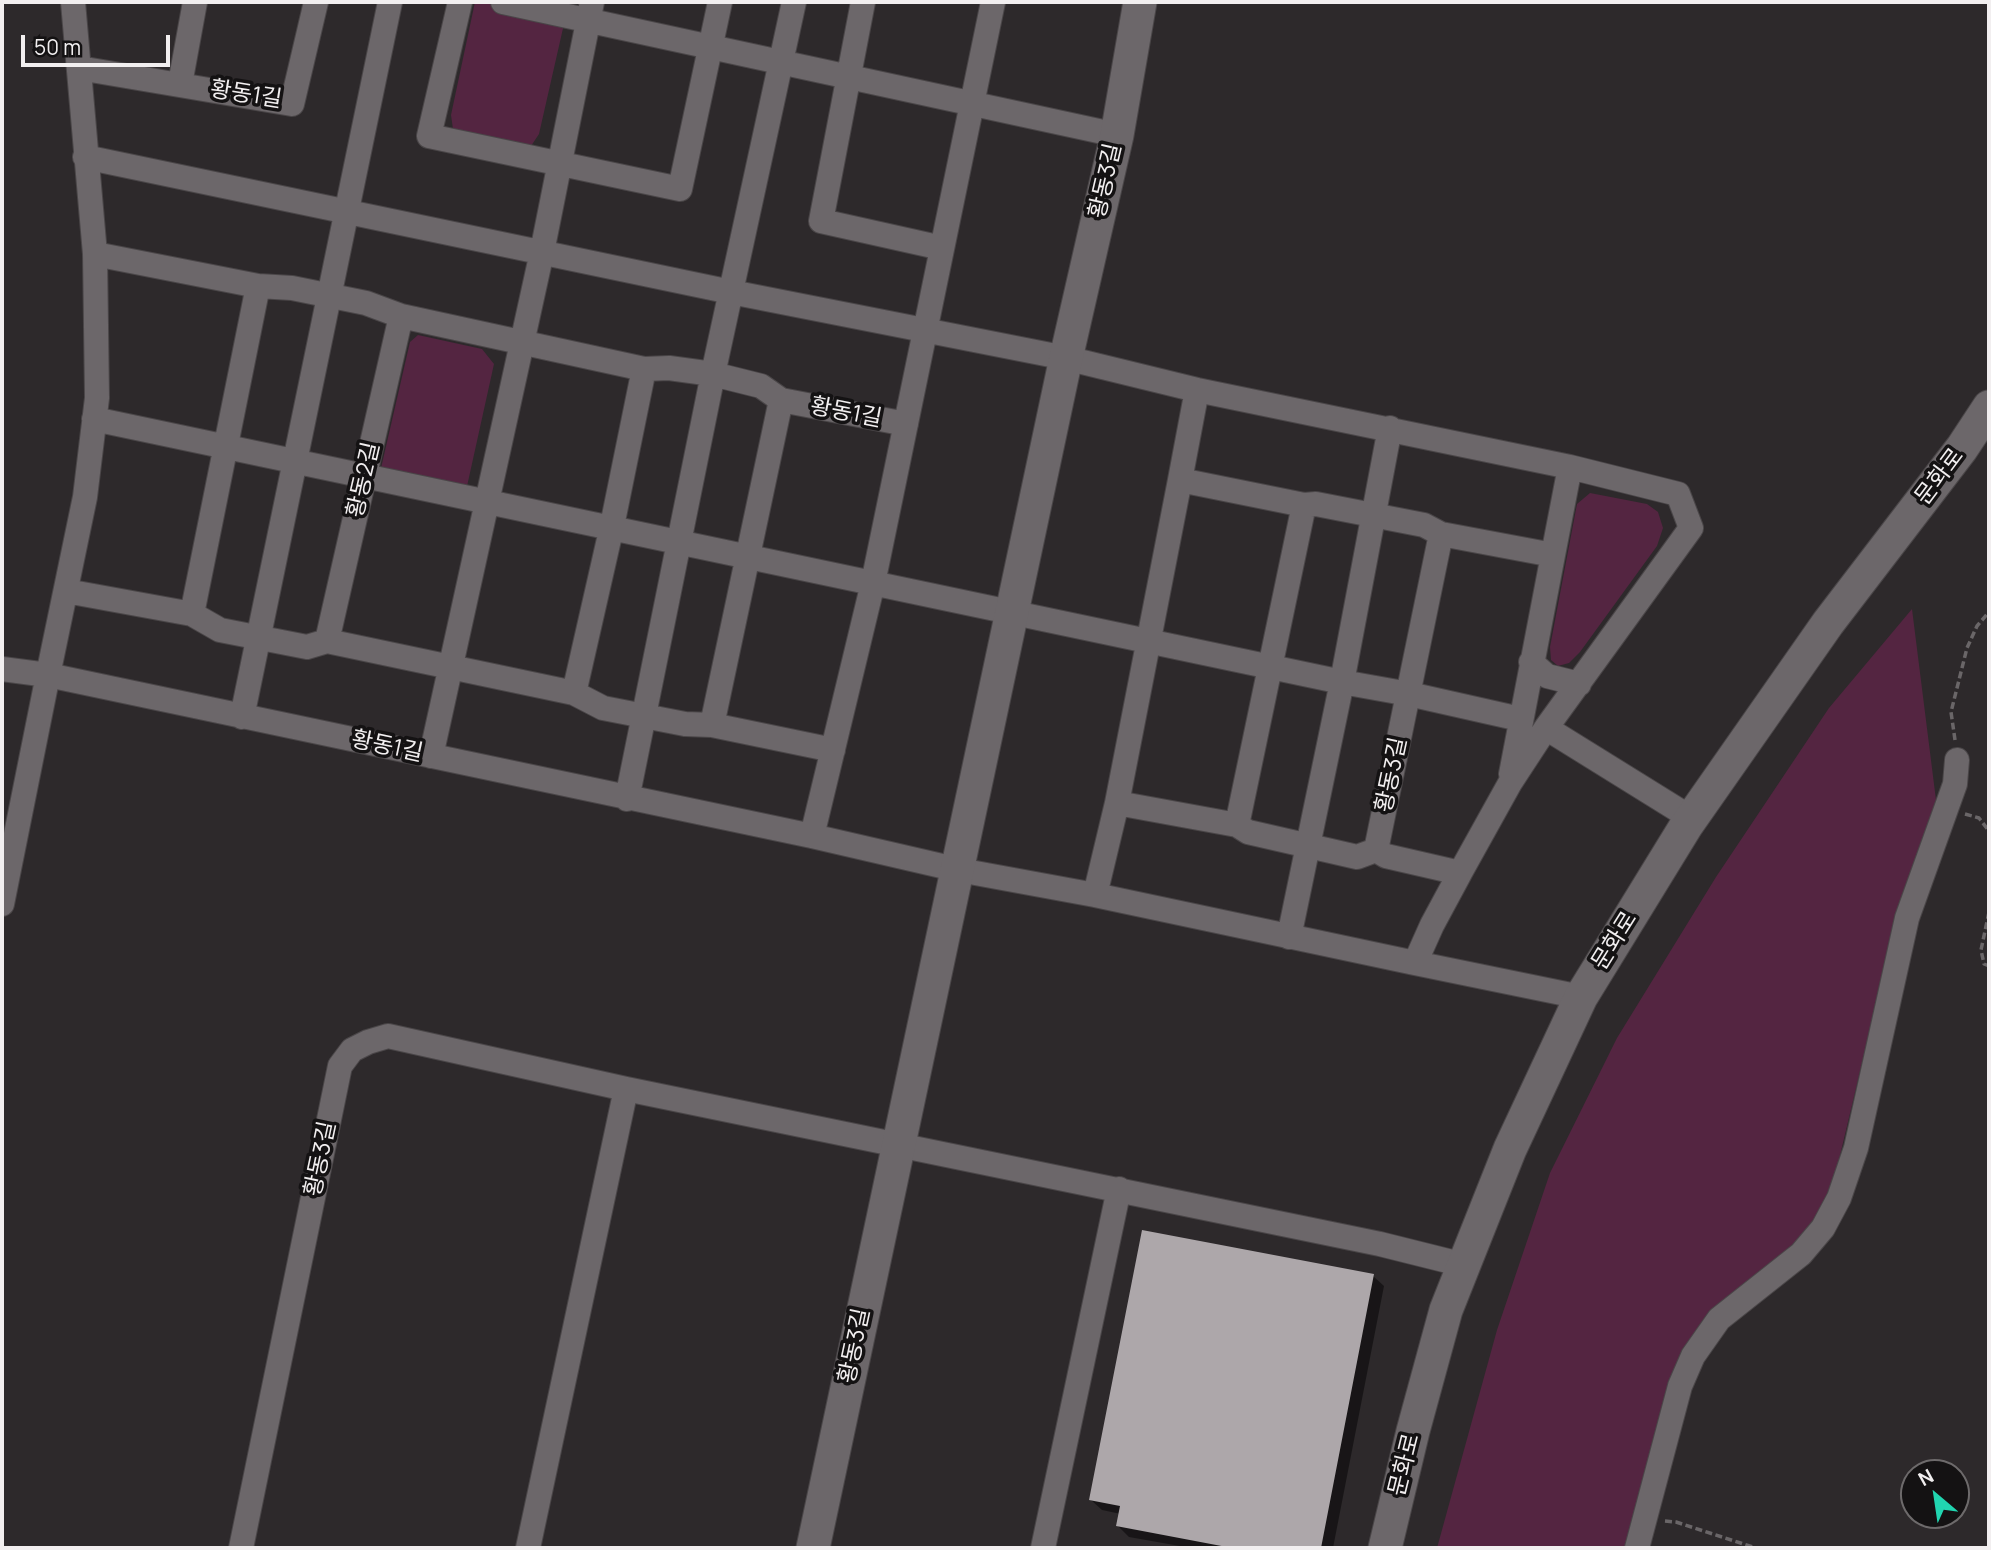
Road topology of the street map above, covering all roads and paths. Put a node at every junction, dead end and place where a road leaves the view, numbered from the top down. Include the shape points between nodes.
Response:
1 (73, 2) edge
2 (195, 2) edge
3 (317, 2) edge
4 (390, 2) edge
5 (460, 2) edge
6 (503, 2) edge
7 (720, 2) edge
8 (794, 2) edge
9 (863, 2) edge
10 (993, 2) edge
11 (1140, 2) edge
12 (590, 11) edge
13 (711, 46) junction
14 (781, 62) junction
15 (79, 68) junction
16 (849, 76) junction
17 (180, 84) junction
18 (974, 104) junction
19 (1117, 135) junction
20 (85, 157) junction
21 (559, 164) junction
22 (346, 211) junction
23 (942, 248) junction
24 (542, 252) junction
25 (95, 254) junction
26 (258, 286) junction
27 (731, 292) junction
28 (329, 295) junction
29 (401, 316) junction
30 (926, 330) junction
31 (523, 343) junction
32 (1066, 358) junction
33 (645, 369) junction
34 (713, 374) junction
35 (1197, 390) junction
36 (781, 400) junction
37 (1989, 407) edge
38 (94, 419) junction
39 (906, 424) junction
40 (1390, 428) junction
41 (226, 446) junction
42 (295, 461) junction
43 (1570, 467) junction
44 (366, 476) junction
45 (1180, 480) junction
46 (488, 502) junction
47 (1304, 505) junction
48 (1374, 515) junction
49 (612, 526) junction
50 (1441, 534) junction
51 (680, 541) junction
52 (1553, 555) junction
53 (748, 556) junction
54 (873, 583) junction
55 (66, 591) junction
56 (1013, 612) junction
57 (1989, 612) edge
58 (192, 614) junction
59 (258, 637) junction
60 (327, 641) junction
61 (1149, 641) junction
62 (1531, 662) junction
63 (1271, 667) junction
64 (2, 669) edge
65 (451, 669) junction
66 (48, 675) junction
67 (1342, 682) junction
68 (1579, 684) junction
69 (574, 694) junction
70 (1409, 694) junction
71 (644, 716) junction
72 (242, 717) junction
73 (1520, 719) junction
74 (712, 725) junction
75 (1546, 728) junction
76 (833, 750) junction
77 (431, 756) junction
78 (1957, 760) joint
79 (1510, 783) junction
80 (627, 799) junction
81 (1116, 803) junction
82 (1946, 809) junction
83 (1691, 818) junction
84 (1237, 825) junction
85 (1989, 831) edge
86 (812, 836) junction
87 (1308, 846) junction
88 (1376, 850) junction
89 (959, 870) junction
90 (1460, 873) junction
91 (1095, 895) junction
92 (2, 904) edge
93 (1989, 912) edge
94 (1289, 937) junction
95 (1415, 963) junction
96 (1989, 966) edge
97 (1581, 997) junction
98 (626, 1089) junction
99 (898, 1143) junction
100 (1119, 1189) junction
101 (1464, 1265) junction
102 (1644, 1519) junction
103 (241, 1548) edge
104 (528, 1548) edge
105 (813, 1548) edge
106 (1042, 1548) edge
107 (1385, 1548) edge
108 (1637, 1548) edge
109 (1756, 1548) edge

1 - 15 street
2 - 17 street, 황동1길
3 - 17 street, 황동1길 via 292,104
4 - 22 street
5 - 21 street via 429,136
6 - 12 street
7 - 13 street
8 - 14 street
9 - 16 street
10 - 18 street, 황동1길
11 - 19 street, 황동3길
12 - 13 street
12 - 21 street
13 - 14 street
13 - 21 street via 680,189
14 - 16 street
14 - 27 street
15 - 17 street, 황동1길
15 - 20 street
16 - 18 street
16 - 23 street via 821,221
18 - 19 street
18 - 23 street, 황동1길
19 - 32 street, 황동3길
20 - 22 street
20 - 25 street
21 - 24 street
22 - 24 street
22 - 28 street
23 - 30 street, 황동1길
24 - 27 street
24 - 31 street
25 - 26 street
25 - 38 street
26 - 28 street
26 - 41 street
27 - 30 street
27 - 34 street
28 - 29 street
28 - 42 street
29 - 31 street
29 - 44 street, 황동2길
30 - 32 street
30 - 39 street, 황동1길
31 - 33 street
31 - 46 street
32 - 35 street
32 - 56 street, 황동3길
33 - 34 street
33 - 49 street
34 - 36 street via 761,386
34 - 51 street
35 - 40 street
35 - 45 street
36 - 39 street, 황동1길
36 - 53 street, 황동1길
37 - 83 street, 문화로 via 1828,623
38 - 41 street
38 - 55 street via 85,497
39 - 54 street, 황동1길
40 - 43 street
40 - 48 street
41 - 42 street
41 - 58 street
42 - 44 street
42 - 59 street
43 - 52 street
43 - 68 street via 1678,494 1691,528
44 - 46 street
44 - 60 street, 황동2길
45 - 47 street
45 - 61 street
46 - 49 street
46 - 65 street
47 - 48 street
47 - 63 street
48 - 50 street via 1424,524
48 - 67 street
49 - 51 street
49 - 69 street
50 - 52 street
50 - 70 street, 황동3길
51 - 53 street
51 - 71 street
52 - 62 street
53 - 54 street
53 - 74 street, 황동1길
54 - 56 street
54 - 76 street, 황동1길
55 - 58 street
55 - 66 street
56 - 61 street
56 - 89 street, 황동3길
57 - 78 path via 1967,648 1951,712
58 - 59 street via 220,630
59 - 60 street via 307,647
59 - 72 street
60 - 65 street
61 - 63 street
61 - 81 street
62 - 68 street via 1547,676
62 - 73 street
63 - 67 street
63 - 84 street
64 - 66 street, 황동1길
65 - 69 street
65 - 77 street
66 - 72 street, 황동1길
66 - 92 street
67 - 70 street
67 - 87 street
68 - 75 street
69 - 71 street via 603,708
70 - 73 street
70 - 88 street, 황동3길
71 - 74 street
71 - 80 street
72 - 77 street, 황동1길
73 - 79 street
74 - 76 street
75 - 79 street
75 - 83 street
76 - 86 street, 황동1길
77 - 80 street, 황동1길
78 - 82 street
79 - 90 street
80 - 86 street, 황동1길
81 - 84 street
81 - 91 street
82 - 85 path via 1979,818
82 - 102 street via 1907,918 1856,1148 1839,1198 1823,1228 1801,1254 1719,1319 1693,1356 1680,1385
83 - 97 street, 문화로
84 - 87 street via 1248,832
86 - 89 street, 황동1길
87 - 88 street via 1357,857
87 - 94 street
88 - 90 street
89 - 91 street
89 - 99 street, 황동3길
90 - 95 street
91 - 94 street
93 - 96 path via 1981,950 1984,964
94 - 95 street
95 - 97 street
97 - 101 street, 문화로 via 1510,1149
98 - 99 street, 황동3길
98 - 103 street, 황동3길 via 388,1036 352,1050 341,1066
98 - 104 street
99 - 100 street, 황동3길
99 - 105 street, 황동3길
100 - 101 street, 황동3길
100 - 106 street
101 - 107 street, 문화로 via 1446,1310
102 - 108 street
102 - 109 path via 1676,1522

